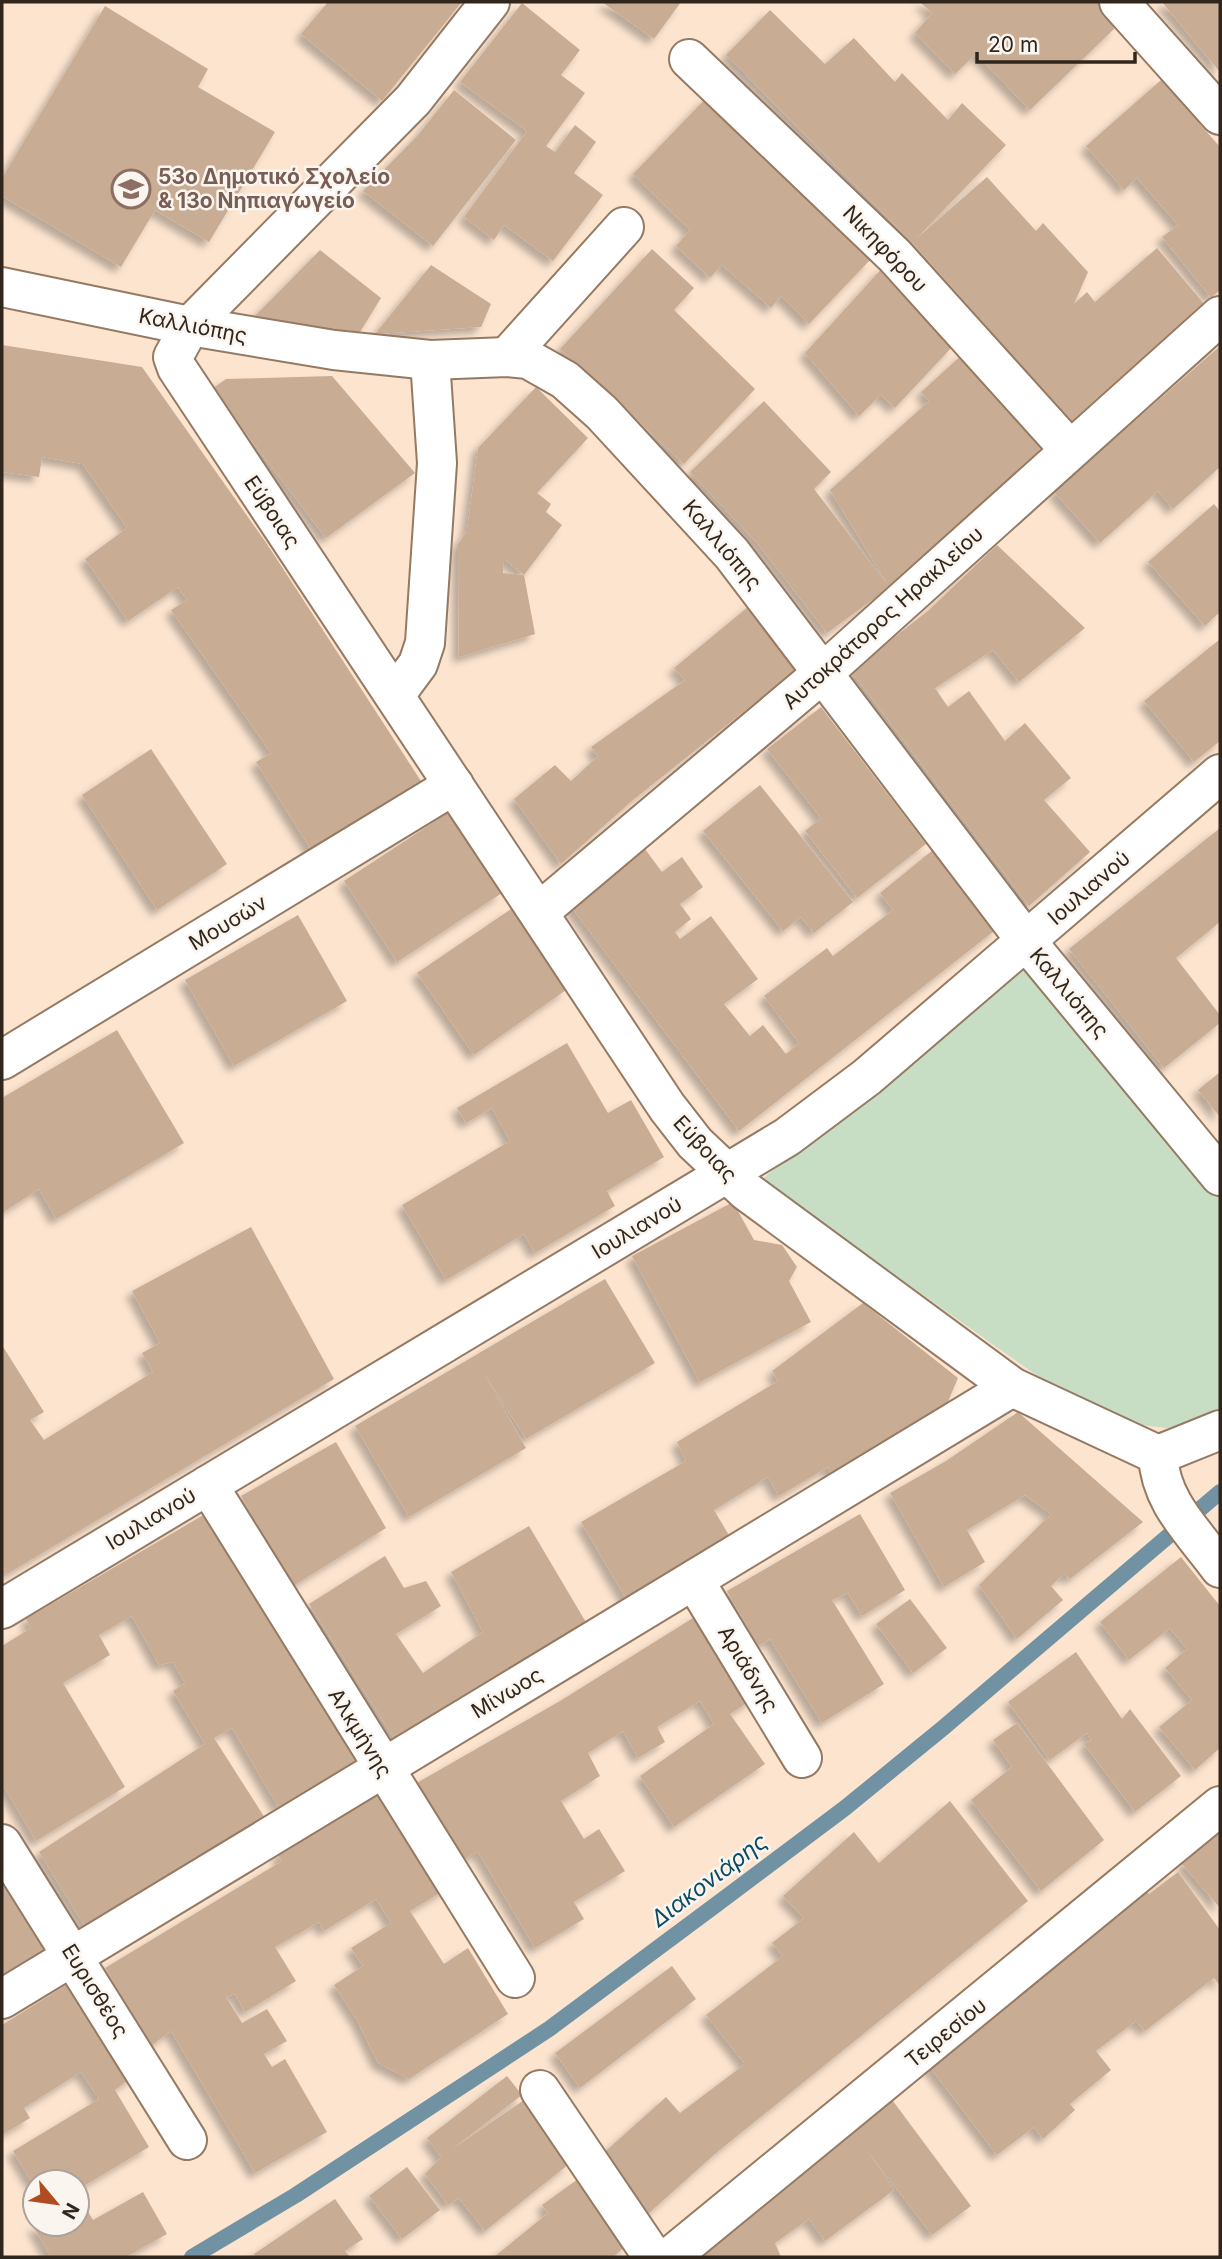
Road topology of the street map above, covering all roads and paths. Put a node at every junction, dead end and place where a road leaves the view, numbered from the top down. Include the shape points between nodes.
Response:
1 (490, 2) edge
2 (1119, 2) edge
3 (689, 59) dead end
4 (1220, 115) edge
5 (624, 227) dead end
6 (2, 287) edge
7 (1220, 316) edge
8 (190, 326) junction
9 (507, 357) junction
10 (430, 359) junction
11 (1070, 450) junction
12 (824, 672) junction
13 (395, 695) junction
14 (1220, 774) edge
15 (454, 785) junction
16 (539, 912) junction
17 (1027, 942) junction
18 (2, 1060) edge
19 (726, 1174) junction
20 (1220, 1176) edge
21 (1012, 1387) junction
22 (1220, 1430) edge
23 (1158, 1455) junction
24 (208, 1485) junction
25 (1214, 1560) edge
26 (694, 1580) junction
27 (2, 1609) edge
28 (802, 1758) dead end
29 (383, 1769) junction
30 (1220, 1805) edge
31 (2, 1844) edge
32 (74, 1956) junction
33 (515, 1978) dead end
34 (2, 1999) edge
35 (540, 2090) dead end
36 (187, 2140) dead end
37 (653, 2257) edge
38 (670, 2257) edge

1 - 8 street, Εύβοιας via 413,100
2 - 4 street
3 - 11 street, Νικηφόρου via 895,256
5 - 9 street
6 - 8 street, Καλλιόπης
7 - 11 street, Αυτοκράτορος Ηρακλείου
8 - 10 street, Καλλιόπης via 309,346
8 - 13 street, Εύβοιας via 173,356 177,368
9 - 10 street, Καλλιόπης
9 - 12 street, Καλλιόπης via 546,367 602,413 699,514
10 - 13 street via 437,463 425,643 418,664
11 - 12 street, Αυτοκράτορος Ηρακλείου
12 - 16 street, Αυτοκράτορος Ηρακλείου
12 - 17 street, Καλλιόπης
13 - 15 street, Εύβοιας
14 - 17 street, Ιουλιανού
15 - 16 street, Εύβοιας
15 - 18 street, Μουσών
16 - 19 street, Εύβοιας via 667,1107
17 - 19 street, Ιουλιανού via 823,1111
17 - 20 street, Καλλιόπης
19 - 21 street, Εύβοιας
19 - 24 street, Ιουλιανού
21 - 23 street, Εύβοιας
21 - 26 street, Μίνωος
22 - 23 street
23 - 25 street via 1159,1478 1168,1499
24 - 27 street, Ιουλιανού
24 - 29 street, Αλκμήνης
26 - 28 street, Αριάδνης
26 - 29 street, Μίνωος
29 - 32 street, Μίνωος
29 - 33 street, Αλκμήνης
30 - 38 street, Τειρεσίου
31 - 32 street, Ευρισθέος
32 - 34 street, Μίνωος
32 - 36 street, Ευρισθέος
35 - 37 street

